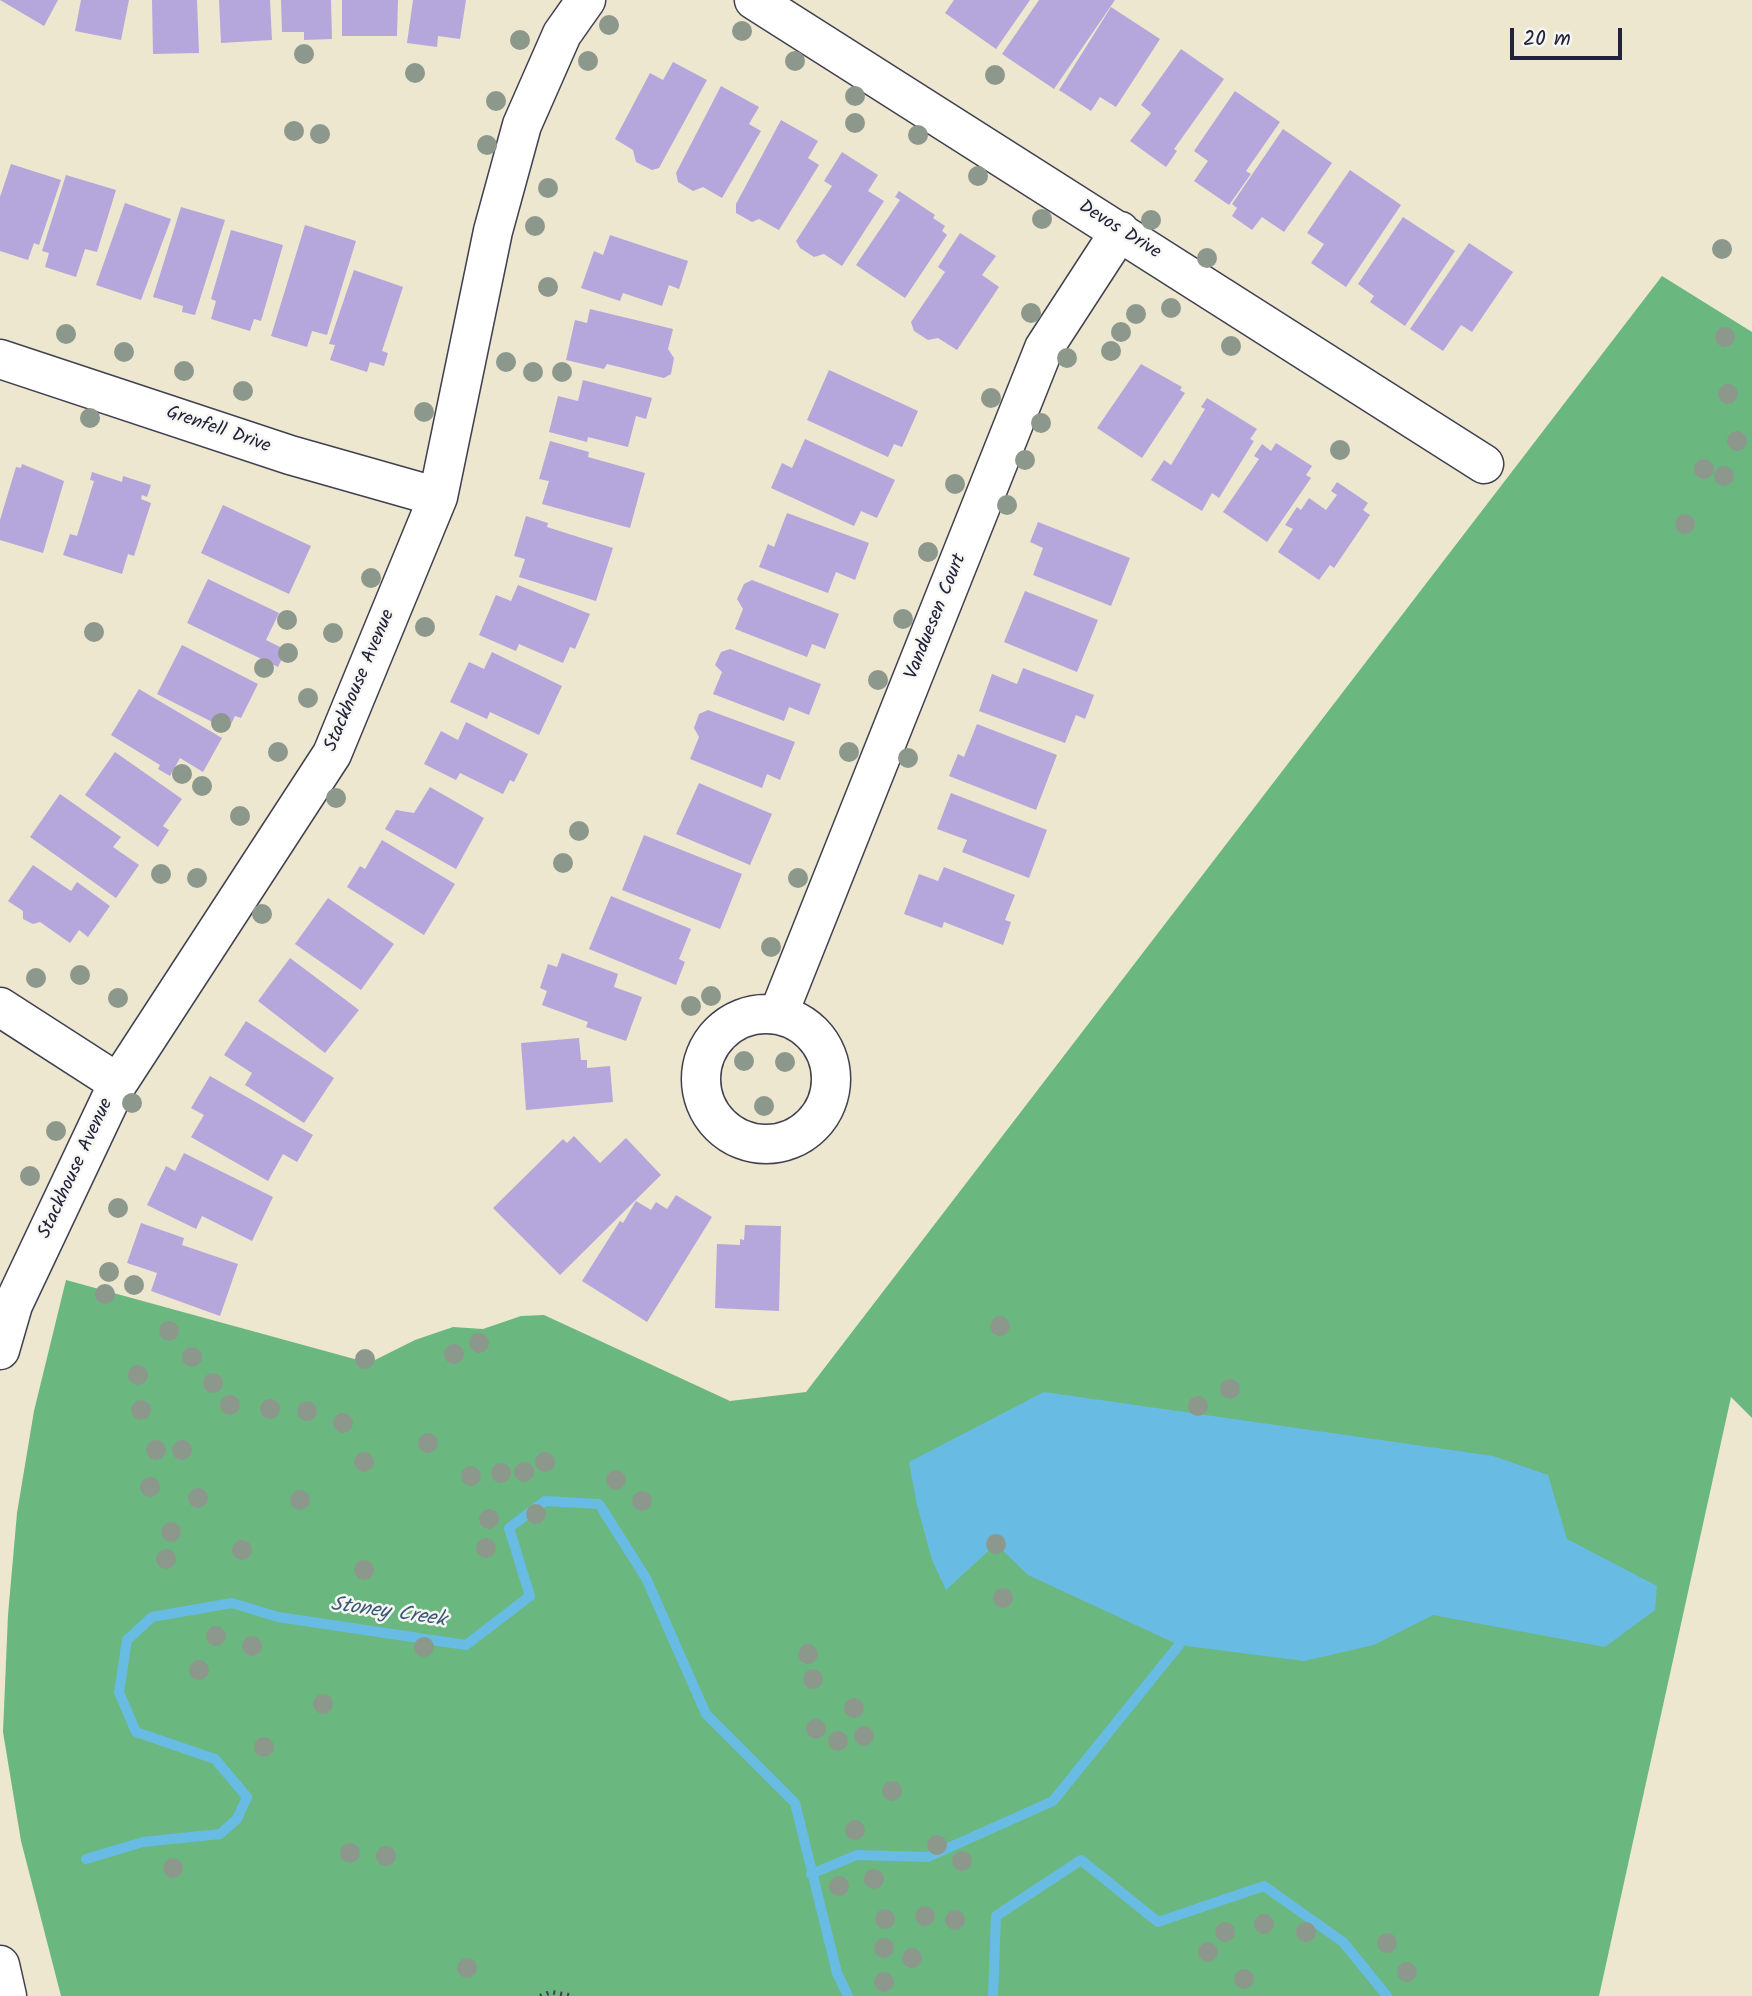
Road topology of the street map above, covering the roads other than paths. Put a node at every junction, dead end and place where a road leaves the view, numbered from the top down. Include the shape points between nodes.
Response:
1 (586, 0) edge
2 (754, 0) edge
3 (1120, 231) junction
4 (0, 359) edge
5 (1484, 464) dead end
6 (438, 497) junction
7 (0, 1007) edge
8 (778, 1014) dead end
9 (118, 1083) junction
10 (0, 1350) edge
11 (0, 1965) edge
12 (7, 1996) edge

1 - 6 street, Stackhouse Avenue via 562,34 522,125 493,231
2 - 3 street, Devos Drive
3 - 5 street, Devos Drive
3 - 8 street, Vanduesen Court via 1044,348
4 - 6 street, Grenfell Drive via 290,455
6 - 9 street, Stackhouse Avenue via 331,754
7 - 9 street
9 - 10 street, Stackhouse Avenue via 13,1305
11 - 12 street

